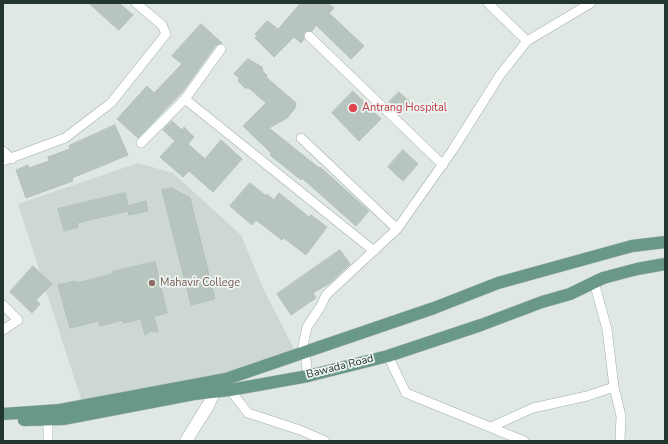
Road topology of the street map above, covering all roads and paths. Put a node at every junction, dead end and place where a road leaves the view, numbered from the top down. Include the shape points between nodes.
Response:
1 (136, 3) edge
2 (488, 3) edge
3 (591, 3) edge
4 (309, 36) dead end
5 (526, 41) junction
6 (221, 49) dead end
7 (185, 99) junction
8 (301, 138) dead end
9 (141, 143) dead end
10 (3, 151) edge
11 (8, 160) edge
12 (443, 165) junction
13 (397, 229) junction
14 (665, 242) edge
15 (374, 251) junction
16 (665, 264) edge
17 (594, 282) junction
18 (3, 305) edge
19 (3, 330) edge
20 (304, 352) junction
21 (388, 356) junction
22 (308, 376) junction
23 (222, 379) junction
24 (614, 387) junction
25 (230, 390) junction
26 (214, 393) junction
27 (3, 414) edge
28 (3, 420) edge
29 (48, 420) junction
30 (490, 427) junction
31 (48, 441) edge
32 (186, 441) edge
33 (325, 441) edge
34 (524, 441) edge
35 (620, 441) edge

1 - 11 street via 162,25 166,34 111,103 65,138
2 - 5 street
3 - 5 street
4 - 12 street
5 - 12 street via 500,75
6 - 7 street
7 - 9 street
7 - 15 street
8 - 13 street
10 - 11 street
12 - 13 street
13 - 15 street
14 - 20 main road via 632,246 498,283 434,308
15 - 20 street via 326,295 307,327 302,350
16 - 17 main road, Bawada Road via 637,269
17 - 21 main road, Bawada Road via 570,294
17 - 24 street via 607,329
18 - 19 street via 18,320
20 - 22 street
20 - 23 main road
21 - 22 main road, Bawada Road
21 - 30 street via 406,393
22 - 25 main road, Bawada Road
23 - 25 street
23 - 26 street
23 - 27 main road via 60,410
24 - 30 street via 533,408
24 - 35 street via 621,416
25 - 26 main road, Bawada Road
25 - 33 street via 248,412
26 - 29 main road, Bawada Road via 194,394
26 - 32 street
28 - 29 main road, Bawada Road
29 - 31 street
30 - 34 street

